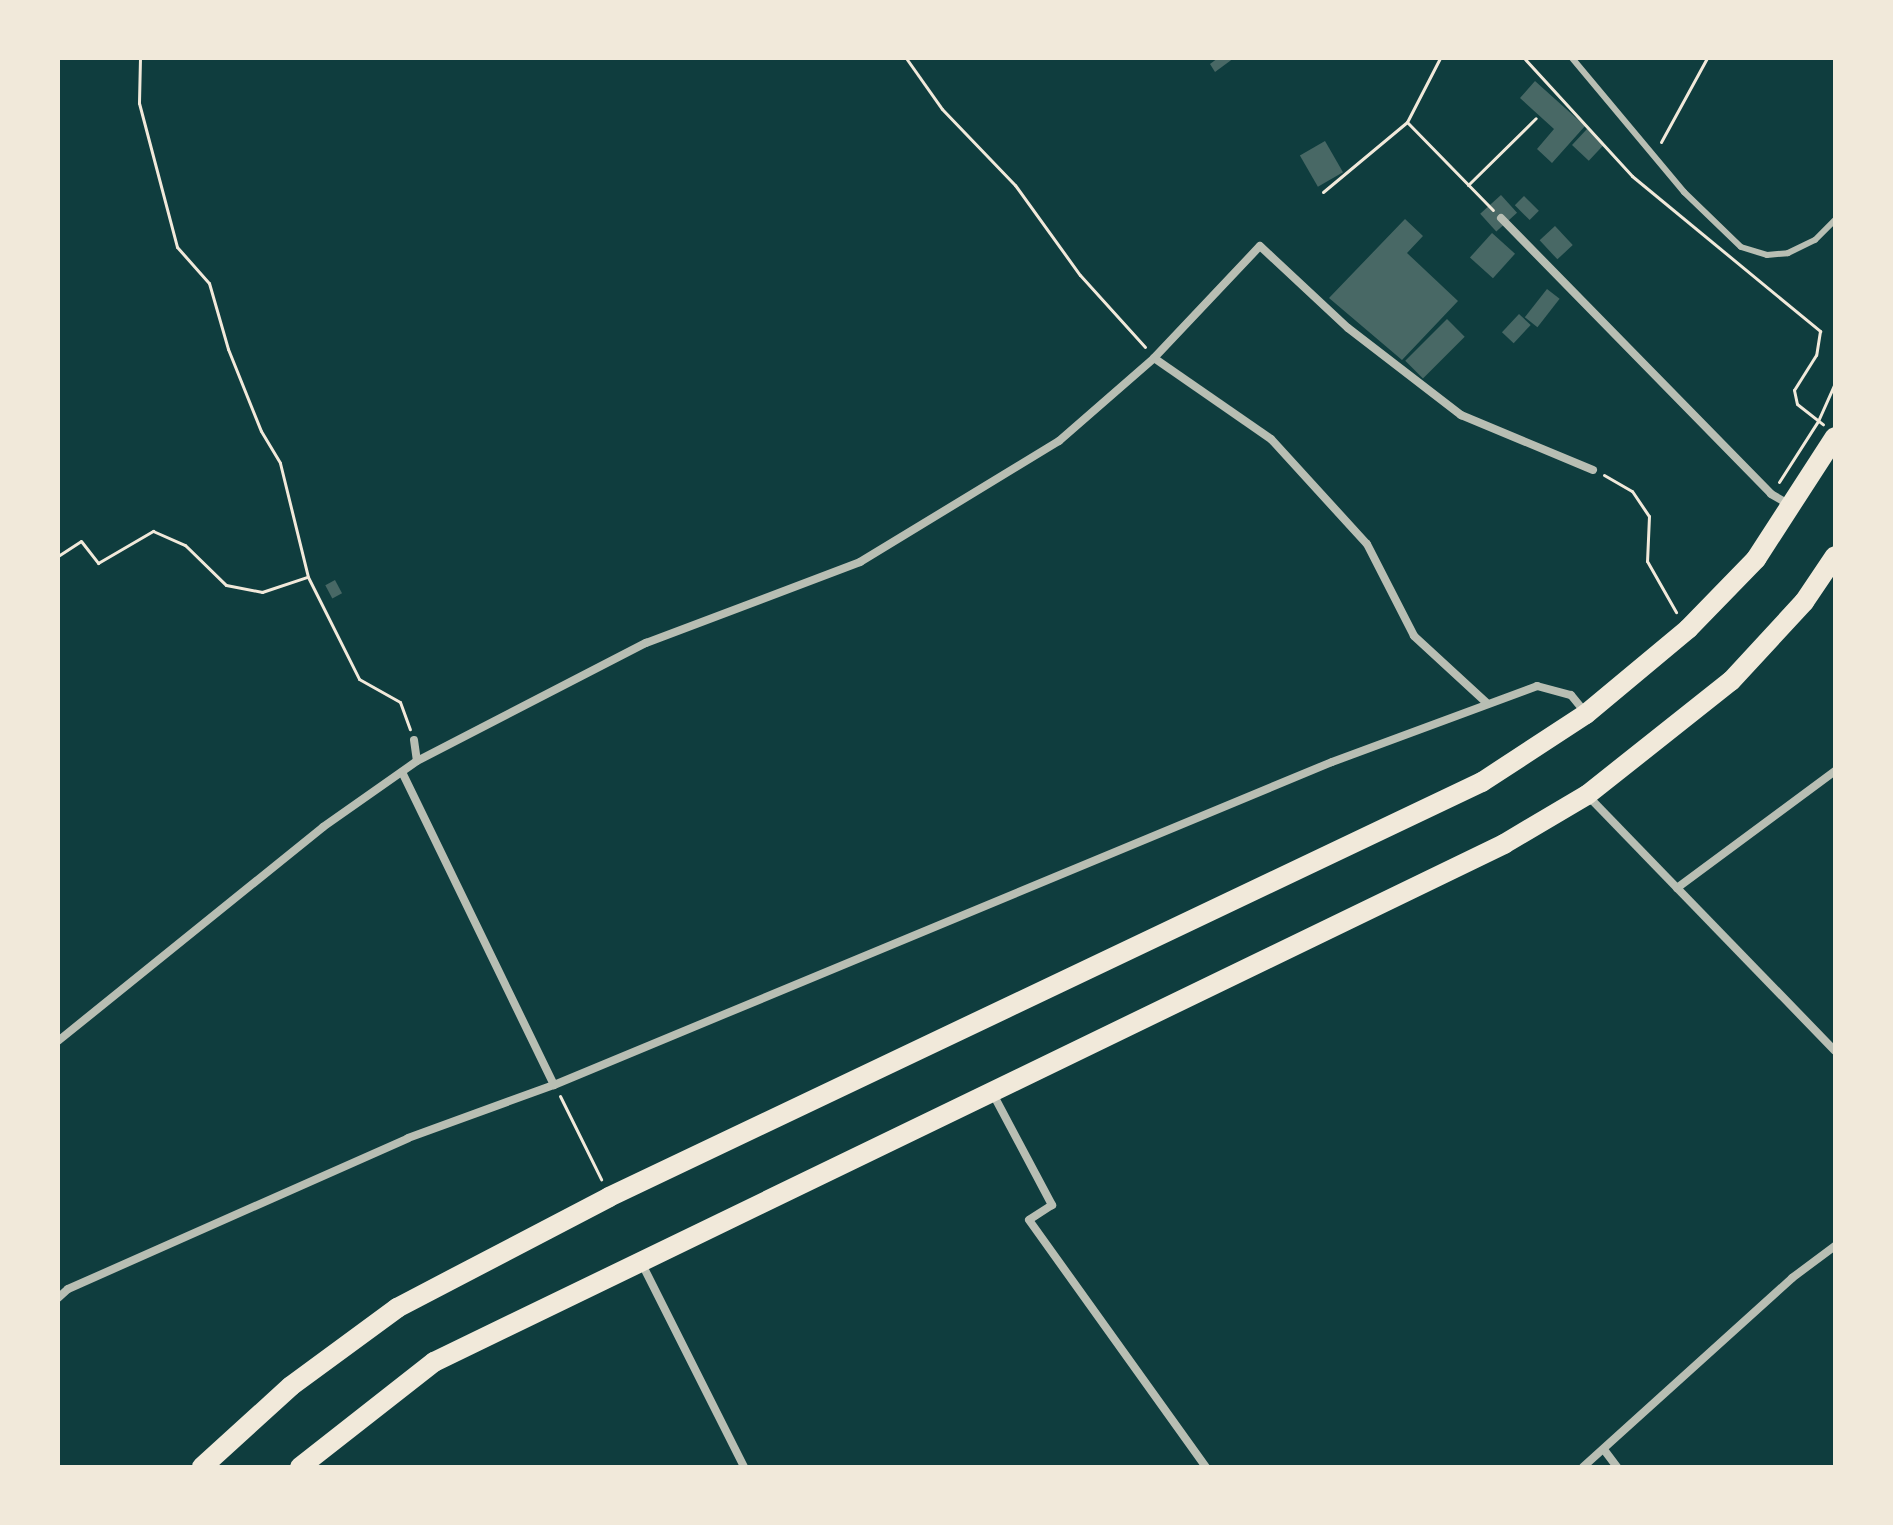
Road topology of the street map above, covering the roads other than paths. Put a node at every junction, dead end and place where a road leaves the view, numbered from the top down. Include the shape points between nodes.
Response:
1 (1572, 58) edge
2 (1501, 218) road end
3 (1835, 220) edge
4 (1154, 358) junction
5 (1831, 431) edge
6 (1593, 470) road end
7 (1791, 506) junction
8 (1835, 556) edge
9 (1488, 704) junction
10 (1586, 714) junction
11 (414, 740) road end
12 (417, 761) junction
13 (1835, 771) edge
14 (402, 772) junction
15 (1587, 795) junction
16 (1677, 888) junction
17 (58, 1041) edge
18 (1835, 1051) edge
19 (554, 1085) junction
20 (992, 1093) junction
21 (1835, 1246) edge
22 (641, 1262) junction
23 (58, 1298) edge
24 (1605, 1451) junction
25 (202, 1467) edge
26 (300, 1467) edge
27 (744, 1467) edge
28 (1206, 1467) edge
29 (1583, 1467) edge
30 (1617, 1467) edge

1 - 3 lane via 1705,213 1741,247 1778,255 1799,249
2 - 7 street via 1771,494
4 - 6 street via 1260,246 1348,328 1461,415
4 - 9 street via 1271,439 1367,544 1414,636
4 - 12 street via 1059,441 860,562 646,643
5 - 7 highway
7 - 10 highway via 1756,559 1688,629
8 - 15 highway via 1804,602 1731,681
9 - 10 street via 1537,686 1571,695
9 - 19 street via 1332,762
10 - 25 highway via 1482,782 609,1197 397,1308 291,1386
11 - 12 street
12 - 14 street
13 - 16 street
14 - 17 street via 323,827
14 - 19 street
15 - 16 street
15 - 20 highway via 1504,844
16 - 18 street
19 - 23 street via 408,1138 68,1289
20 - 22 highway
20 - 28 street via 1052,1205 1029,1220
21 - 24 street via 1792,1278
22 - 26 highway via 434,1362
22 - 27 street
24 - 29 street
24 - 30 street

